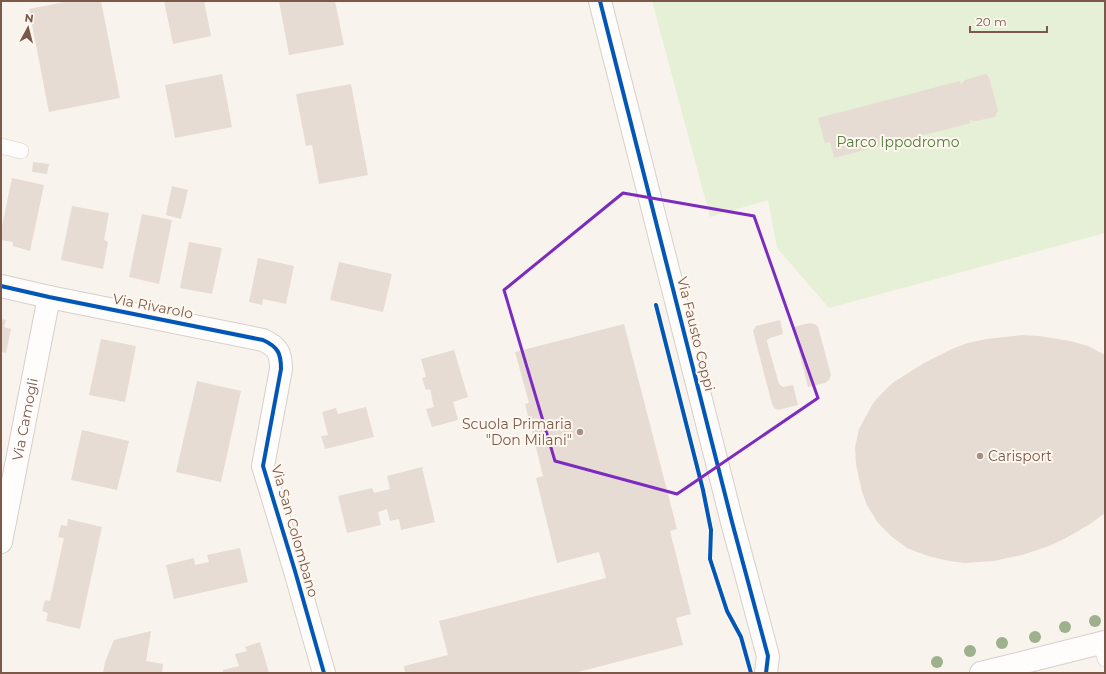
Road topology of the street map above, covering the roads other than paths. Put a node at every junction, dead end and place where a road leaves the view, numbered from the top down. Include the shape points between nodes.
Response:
1 (600, 1) edge
2 (1, 146) edge
3 (21, 150) dead end
4 (1, 286) edge
5 (49, 297) junction
6 (282, 369) joint
7 (1, 542) edge
8 (1104, 648) edge
9 (767, 664) edge
10 (324, 673) edge
11 (780, 673) edge
12 (980, 673) edge

1 - 9 street, Via Fausto Coppi
2 - 3 lane
4 - 5 street, Via Rivarolo
5 - 6 street, Via Rivarolo via 263,340 277,350
5 - 7 street, Via Camogli
6 - 10 street, Via San Colombano via 263,466
8 - 12 street
9 - 11 street

